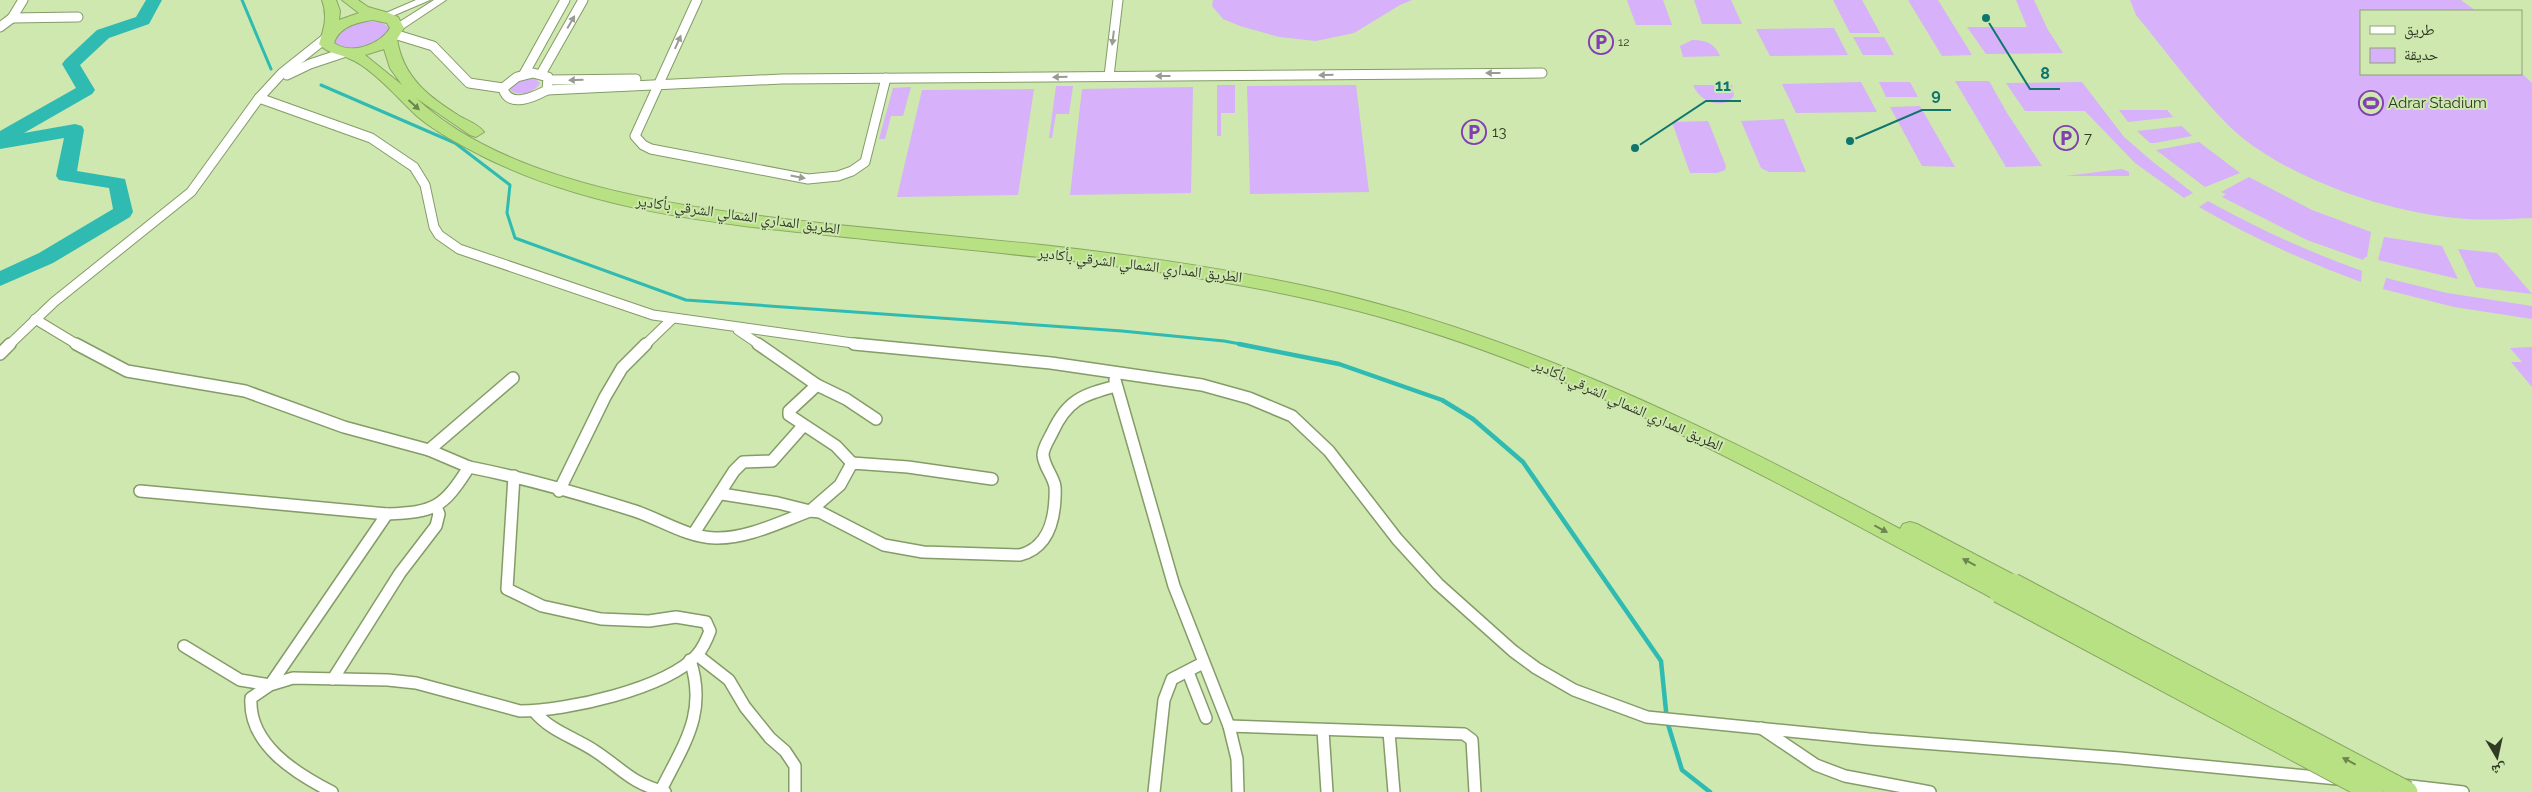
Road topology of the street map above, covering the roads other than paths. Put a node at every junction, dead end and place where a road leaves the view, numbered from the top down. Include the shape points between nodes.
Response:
1 (23, 0) edge
2 (329, 0) edge
3 (349, 0) edge
4 (425, 0) edge
5 (441, 0) edge
6 (566, 0) edge
7 (584, 0) edge
8 (697, 0) edge
9 (1118, 0) edge
10 (381, 16) junction
11 (78, 17) dead end
12 (12, 18) junction
13 (0, 27) edge
14 (394, 34) junction
15 (328, 35) junction
16 (346, 53) junction
17 (1542, 73) dead end
18 (524, 74) junction
19 (541, 74) junction
20 (1109, 76) junction
21 (886, 78) junction
22 (549, 80) junction
23 (659, 83) junction
24 (271, 84) junction
25 (503, 88) junction
26 (547, 90) junction
27 (259, 98) junction
28 (35, 319) junction
29 (672, 319) junction
30 (736, 328) junction
31 (0, 354) edge
32 (1113, 372) junction
33 (513, 378) dead end
34 (817, 385) junction
35 (1116, 386) junction
36 (876, 419) dead end
37 (803, 426) junction
38 (428, 450) junction
39 (852, 463) junction
40 (469, 467) junction
41 (514, 476) junction
42 (992, 479) dead end
43 (140, 491) dead end
44 (559, 491) junction
45 (722, 494) junction
46 (437, 509) junction
47 (810, 511) junction
48 (387, 514) junction
49 (694, 533) junction
50 (2006, 588) junction
51 (184, 646) dead end
52 (694, 657) junction
53 (1203, 663) junction
54 (1188, 672) junction
55 (333, 679) junction
56 (270, 685) junction
57 (534, 711) junction
58 (1206, 718) dead end
59 (1229, 726) junction
60 (1760, 728) junction
61 (1323, 730) junction
62 (1389, 732) junction
63 (662, 791) edge
64 (332, 792) edge
65 (795, 792) edge
66 (1154, 792) edge
67 (1238, 792) edge
68 (1327, 792) edge
69 (1394, 792) edge
70 (1475, 792) edge
71 (1930, 792) edge
72 (2373, 792) edge
73 (2407, 792) edge
74 (2463, 792) edge

1 - 12 street
2 - 15 highway via 333,11
3 - 10 highway via 363,10
4 - 10 street
5 - 14 street
6 - 18 street
19 -> 7 street
23 -> 8 street
9 -> 20 street
10 - 14 highway via 396,23
10 - 15 highway via 352,20
11 - 12 street
12 - 13 street
14 - 16 highway via 371,49
14 - 25 street via 433,46 469,83
50 -> 14 highway, الطريق المداري الشمالي الشرقي بأكادير via 1678,411 1589,371 1513,342 1348,291 1207,261 718,206 592,179 530,157 480,134 449,115 403,78 390,53
15 - 16 highway, الطريق المداري الشمالي الشرقي بأكادير via 326,44 329,49
15 - 24 street
16 - 24 street via 310,64
16 -> 50 highway, الطريق المداري الشمالي الشرقي بأكادير via 378,70 416,108 467,141 551,177 624,198 784,224 1197,270 1335,298 1440,329 1574,377 1671,421
17 -> 20 street
18 - 19 street
18 - 25 street via 510,80
19 - 22 street
20 -> 21 street
21 - 23 street
23 -> 21 street via 635,136 637,140 651,149 808,179 828,178 857,169 865,162
23 -> 22 street via 647,79
22 - 26 street
23 - 26 street
24 - 27 street
25 - 26 street via 506,96 519,100
27 - 28 street via 191,192
27 - 29 street via 281,108 334,122 375,139 400,156 418,171 439,235 459,249
28 - 31 street
28 - 38 street via 90,353 127,371 245,391 294,406 344,427
29 - 30 street
29 - 44 street via 622,368
30 - 32 street via 832,342
30 - 34 street
32 - 35 street
32 - 60 street via 1202,385 1249,398 1292,416 1329,451 1397,539 1438,584 1513,651 1574,690 1647,717
33 - 38 street
34 - 36 street
34 - 37 street via 789,411 793,419
35 - 47 street via 1076,400 1058,420 1043,454 1055,484 1054,520 1043,542 1028,553 932,553 884,545 820,512
35 - 53 street via 1174,586
37 - 39 street via 836,446
37 - 45 street via 772,461 743,462 734,471
38 - 40 street
39 - 42 street
39 - 47 street via 840,485
40 - 41 street
40 - 46 street via 452,494
41 - 44 street
41 - 52 street via 507,589 542,606 601,619 649,621 676,617 706,622 710,631
43 - 48 street
44 - 49 street via 638,512 675,529
45 - 47 street
45 - 49 street
46 - 48 street
46 - 55 street via 436,526 400,572
47 - 49 street via 731,537 713,538
48 - 56 street
50 - 72 highway, bridge
73 -> 50 highway, bridge
51 - 56 street via 240,680
52 - 57 street via 623,693
52 - 63 street via 696,717
52 - 65 street via 729,680 745,707 785,751 795,766
53 - 54 street
53 - 59 street
54 - 58 street
54 - 66 street via 1172,679 1164,700
55 - 56 street via 293,678
55 - 57 street via 404,681 520,711
56 - 64 street via 250,703 250,714 266,746 312,783
57 - 63 street via 544,723 587,746 630,778 643,786
59 - 61 street
59 - 67 street via 1237,759
60 - 71 street via 1823,768 1845,776
60 - 74 street via 2120,758
61 - 62 street
61 - 68 street
62 - 69 street
62 - 70 street via 1469,736 1472,740

